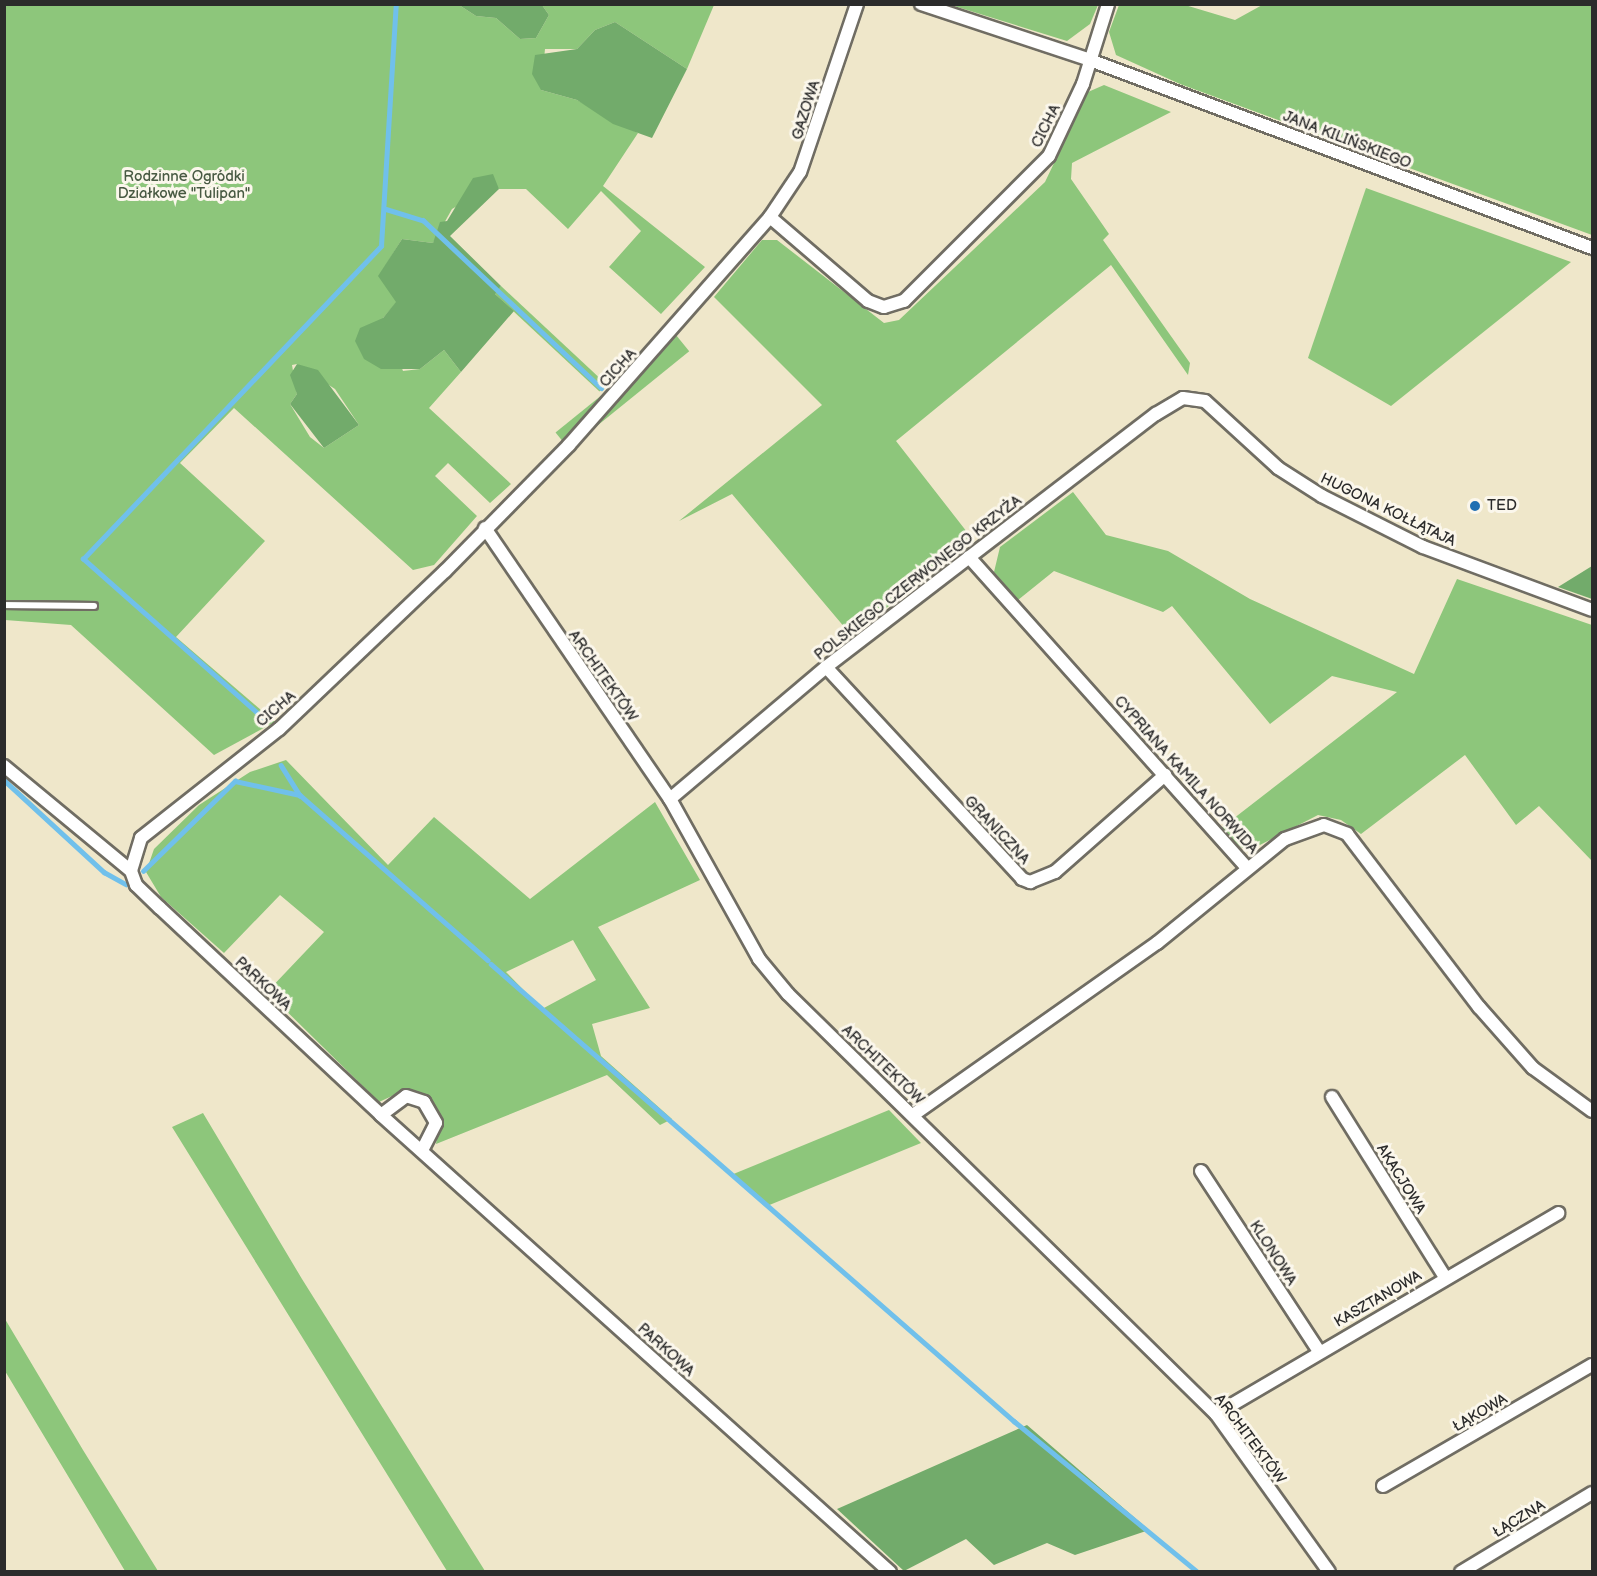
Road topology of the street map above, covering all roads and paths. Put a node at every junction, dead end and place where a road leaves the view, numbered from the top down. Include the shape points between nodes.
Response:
1 (857, 4) edge
2 (921, 4) edge
3 (1108, 4) edge
4 (1090, 60) junction
5 (770, 217) junction
6 (1593, 248) edge
7 (1194, 398) joint
8 (484, 528) junction
9 (969, 557) junction
10 (4, 605) edge
11 (94, 606) dead end
12 (1593, 610) edge
13 (826, 667) junction
14 (4, 766) edge
15 (1165, 775) junction
16 (670, 799) junction
17 (1246, 867) junction
18 (131, 871) junction
19 (1332, 1097) dead end
20 (1593, 1111) edge
21 (381, 1115) junction
22 (913, 1115) junction
23 (422, 1151) junction
24 (1201, 1171) dead end
25 (1558, 1213) dead end
26 (1445, 1277) junction
27 (1319, 1351) junction
28 (1593, 1365) edge
29 (1216, 1414) junction
30 (1383, 1486) dead end
31 (1593, 1493) edge
32 (890, 1572) edge
33 (1329, 1572) edge
34 (1461, 1572) edge

1 - 5 street, GAZOWA via 800,172
2 - 4 street, JANA KILIŃSKIEGO
3 - 4 street, CICHA
4 - 5 street, CICHA via 1043,165 904,301 884,307 868,301
4 - 6 street, JANA KILIŃSKIEGO
5 - 8 street, CICHA via 569,445
7 - 9 street, POLSKIEGO CZERWONEGO KRZYŻA via 1156,414
7 - 12 street, HUGONA KOŁŁĄTAJA via 1278,468 1322,496 1423,547
8 - 16 street, ARCHITEKTÓW
8 - 18 street, CICHA via 279,729 141,838
9 - 13 street, POLSKIEGO CZERWONEGO KRZYŻA
9 - 15 street, CYPRIANA KAMILA NORWIDA
10 - 11 lane
13 - 15 street, GRANICZNA via 1022,879 1041,882 1055,872
13 - 16 street, POLSKIEGO CZERWONEGO KRZYŻA
14 - 18 street, PARKOWA
15 - 17 street, CYPRIANA KAMILA NORWIDA
16 - 22 street, ARCHITEKTÓW via 759,959
17 - 20 street, CYPRIANA KAMILA NORWIDA via 1285,839 1324,825 1347,834 1486,1016 1533,1068
17 - 22 street via 1156,944
18 - 21 street, PARKOWA via 136,885
19 - 26 street, AKACJOWA
21 - 23 street, PARKOWA
21 - 23 street via 406,1096 424,1102 436,1124
22 - 29 street, ARCHITEKTÓW
23 - 32 street, PARKOWA
24 - 27 street, KLONOWA
25 - 26 street, KASZTANOWA
26 - 27 street, KASZTANOWA
27 - 29 street, KASZTANOWA
28 - 30 street, ŁĄKOWA
29 - 33 street, ARCHITEKTÓW
31 - 34 street, ŁĄCZNA

